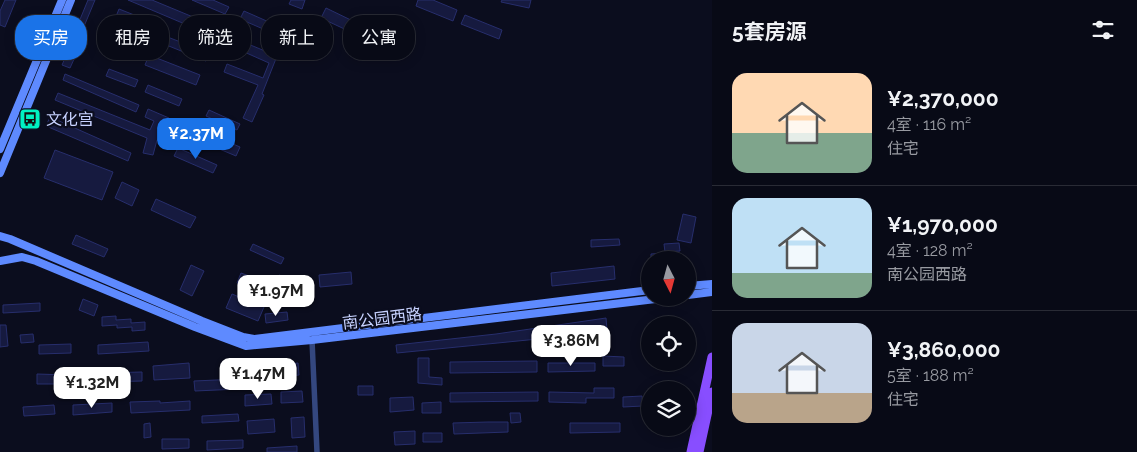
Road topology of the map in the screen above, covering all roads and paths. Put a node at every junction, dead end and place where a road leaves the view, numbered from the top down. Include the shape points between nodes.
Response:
1 (62, 0) edge
2 (71, 0) edge
3 (0, 149) edge
4 (0, 173) edge
5 (0, 236) edge
6 (0, 261) edge
7 (712, 284) edge
8 (696, 285) edge
9 (641, 291) edge
10 (712, 292) edge
11 (696, 294) edge
12 (641, 301) edge
13 (312, 340) junction
14 (712, 358) edge
15 (712, 392) edge
16 (317, 452) edge
17 (691, 452) edge
18 (699, 452) edge

1 - 3 main road
2 - 4 main road
5 - 9 main road, 南公园西路 via 202,321 254,339
6 - 13 main road, 南公园西路 via 22,257 36,261 238,344 257,346
7 - 8 main road
10 - 11 main road
12 - 13 main road, 南公园西路
13 - 16 street
14 - 17 main road
15 - 18 main road

